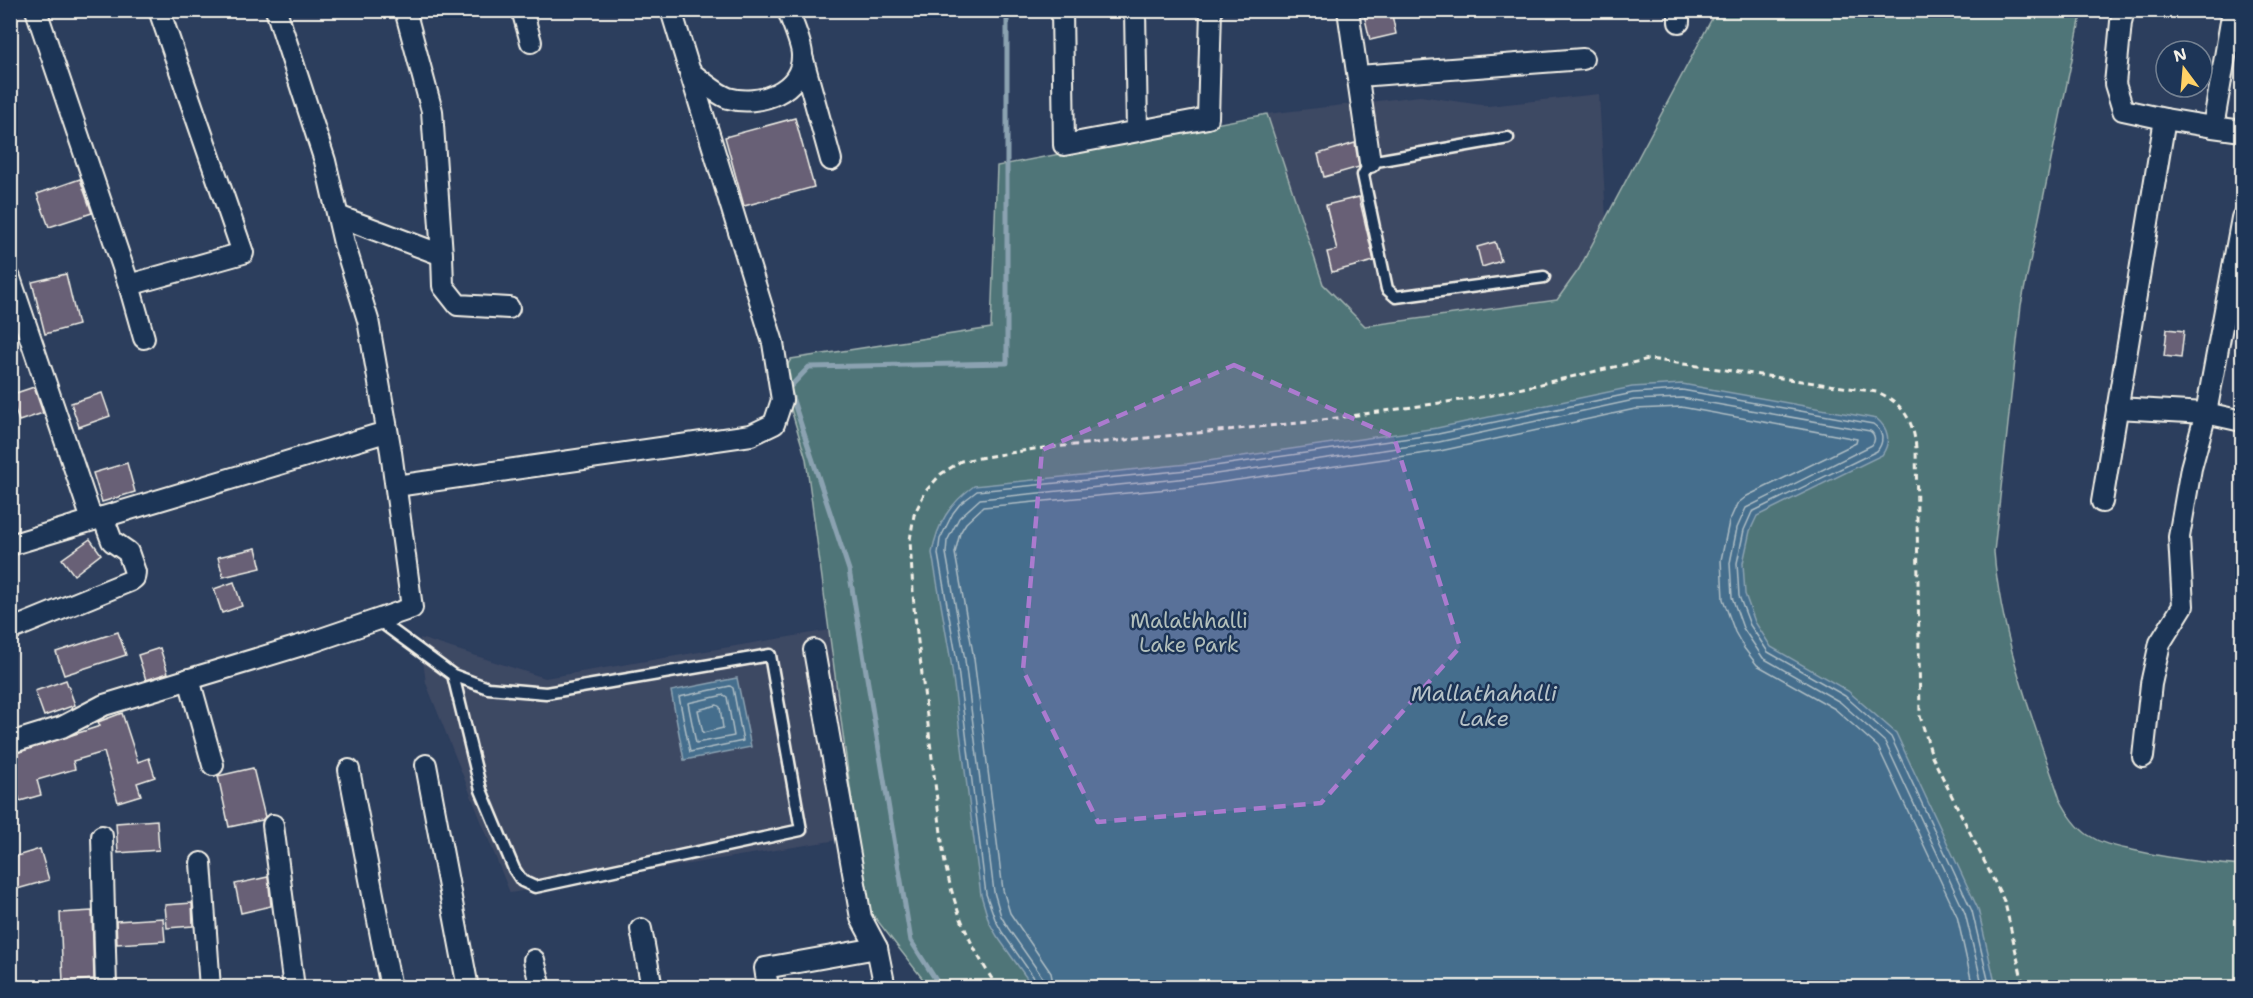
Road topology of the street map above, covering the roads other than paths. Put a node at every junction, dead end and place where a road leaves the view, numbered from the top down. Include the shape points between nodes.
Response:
1 (36, 10) edge
2 (159, 10) edge
3 (276, 10) edge
4 (405, 10) edge
5 (522, 10) edge
6 (671, 10) edge
7 (788, 10) edge
8 (1062, 10) edge
9 (1135, 10) edge
10 (1211, 10) edge
11 (1348, 10) edge
12 (2124, 10) edge
13 (2233, 10) edge
14 (531, 42) dead end
15 (802, 56) junction
16 (1583, 59) dead end
17 (690, 72) junction
18 (1359, 76) junction
19 (2165, 119) junction
20 (2213, 127) junction
21 (1137, 131) junction
22 (2242, 131) edge
23 (1508, 138) dead end
24 (831, 160) dead end
25 (1370, 162) junction
26 (338, 216) junction
27 (2242, 218) edge
28 (442, 255) junction
29 (1544, 277) dead end
30 (10, 278) edge
31 (129, 285) junction
32 (508, 308) dead end
33 (144, 338) dead end
34 (2117, 408) junction
35 (2206, 413) junction
36 (2242, 421) edge
37 (386, 432) junction
38 (396, 486) junction
39 (2102, 502) dead end
40 (98, 518) junction
41 (10, 545) edge
42 (378, 620) junction
43 (10, 630) edge
44 (814, 650) dead end
45 (453, 675) junction
46 (189, 679) junction
47 (12, 739) edge
48 (2143, 757) dead end
49 (213, 765) dead end
50 (426, 765) dead end
51 (349, 770) dead end
52 (273, 825) dead end
53 (102, 836) dead end
54 (201, 863) dead end
55 (641, 929) dead end
56 (877, 948) junction
57 (534, 960) dead end
58 (106, 987) edge
59 (210, 987) edge
60 (294, 987) edge
61 (391, 987) edge
62 (468, 987) edge
63 (541, 987) edge
64 (652, 987) edge
65 (768, 987) edge
66 (885, 987) edge

1 - 31 street
2 - 31 street via 243,253
3 - 26 street via 325,161
4 - 28 street via 432,111
5 - 14 street
6 - 17 street
7 - 15 street
8 - 21 street via 1064,145
9 - 21 street
10 - 21 street via 1208,118
11 - 18 street
12 - 19 street via 2115,84 2123,110
13 - 20 street
15 - 17 street via 796,76 783,92 754,101 728,98
15 - 24 street
16 - 18 street
17 - 38 street via 773,343 782,399 774,424 751,435
18 - 25 street
19 - 20 street
19 - 34 street
20 - 22 street
23 - 25 lane
25 - 29 lane via 1363,175 1387,289 1396,297
26 - 28 street
26 - 37 street via 368,320
27 - 35 street
28 - 32 street via 443,286 458,305
30 - 40 street
31 - 33 street
34 - 35 street
34 - 39 street
35 - 36 street
35 - 48 street via 2179,537 2183,606 2160,644
37 - 38 street
37 - 40 street
38 - 42 street via 412,608
40 - 41 street
40 - 43 street via 112,541 128,552 134,578
42 - 45 lane
42 - 46 street
44 - 56 street via 861,918
45 - 45 lane via 488,688 546,693 770,655 801,830 535,887 528,884 514,869 481,790
46 - 47 street via 104,705 62,727
46 - 49 street
50 - 62 street
51 - 61 street
52 - 60 street
53 - 58 street
54 - 59 street
55 - 64 street
56 - 65 street via 765,968
56 - 66 street
57 - 63 street

